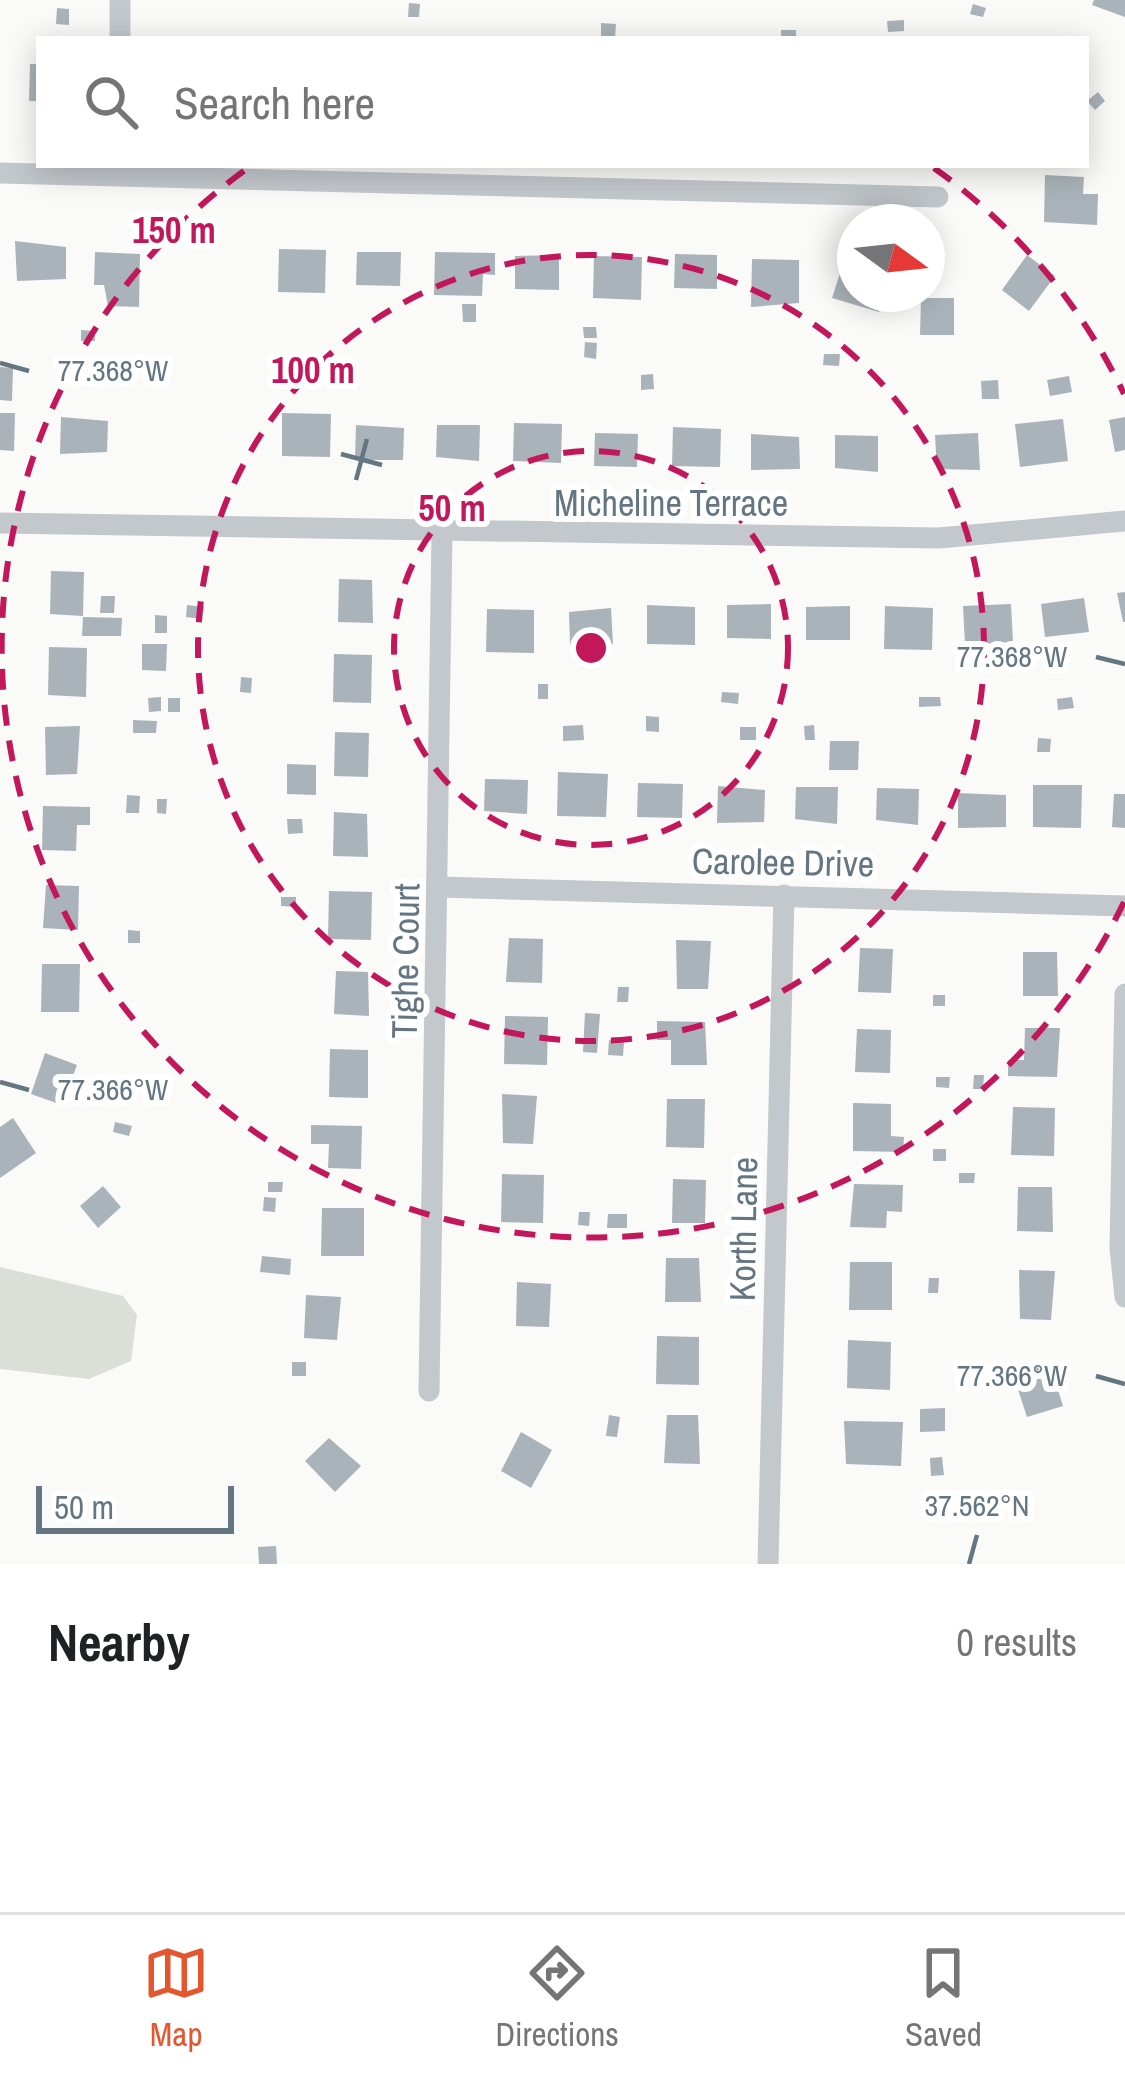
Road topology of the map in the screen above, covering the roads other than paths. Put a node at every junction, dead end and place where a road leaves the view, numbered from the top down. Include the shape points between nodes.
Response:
1 (120, 0) edge
2 (120, 36) edge
3 (118, 170) edge
4 (0, 173) edge
5 (938, 196) dead end
6 (1125, 521) edge
7 (0, 523) edge
8 (442, 533) junction
9 (439, 887) junction
10 (784, 896) junction
11 (1125, 906) edge
12 (1125, 994) edge
13 (1125, 1297) edge
14 (429, 1391) dead end
15 (768, 1564) edge

1 - 2 street
3 - 4 street
3 - 5 street
6 - 8 street, Micheline Terrace via 957,538
7 - 8 street, Micheline Terrace
8 - 9 street, Tighe Court
9 - 10 street, Carolee Drive
9 - 14 street, Tighe Court
10 - 11 street, Carolee Drive
10 - 15 street, Korth Lane
12 - 13 street

